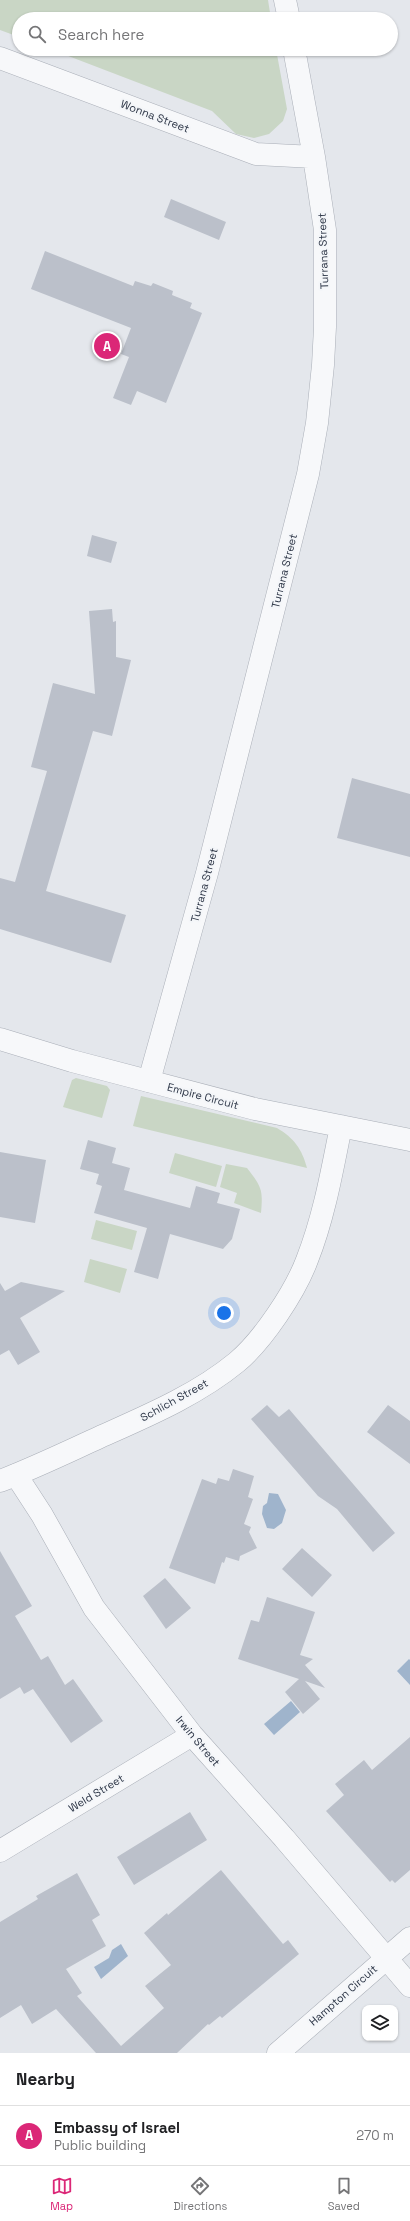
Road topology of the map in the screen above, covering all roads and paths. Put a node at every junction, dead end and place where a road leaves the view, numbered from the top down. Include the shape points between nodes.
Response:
1 (285, 0) edge
2 (288, 12) edge
3 (295, 56) edge
4 (0, 58) edge
5 (314, 157) junction
6 (0, 1039) edge
7 (149, 1081) junction
8 (341, 1126) junction
9 (410, 1140) edge
10 (8, 1478) edge
11 (192, 1735) junction
12 (0, 1851) edge
13 (410, 1938) edge
14 (385, 1958) junction
15 (410, 1986) edge
16 (278, 2053) edge

1 - 2 street
3 - 5 street, Turrana Street
4 - 5 street, Wonna Street via 256,154
5 - 7 street, Turrana Street via 325,230 326,327 317,423 308,474 208,873
6 - 7 street, Empire Circuit
7 - 8 street, Empire Circuit via 255,1109
8 - 9 street, Empire Circuit
8 - 10 street, Schlich Street via 320,1220 307,1261 291,1294 238,1361 203,1386 136,1421
10 - 11 street, Irwin Street via 42,1515 94,1608
11 - 12 street, Weld Street
11 - 14 street, Irwin Street via 284,1838
13 - 14 street, Hampton Circuit
14 - 15 street, Irwin Street
14 - 16 street, Hampton Circuit

